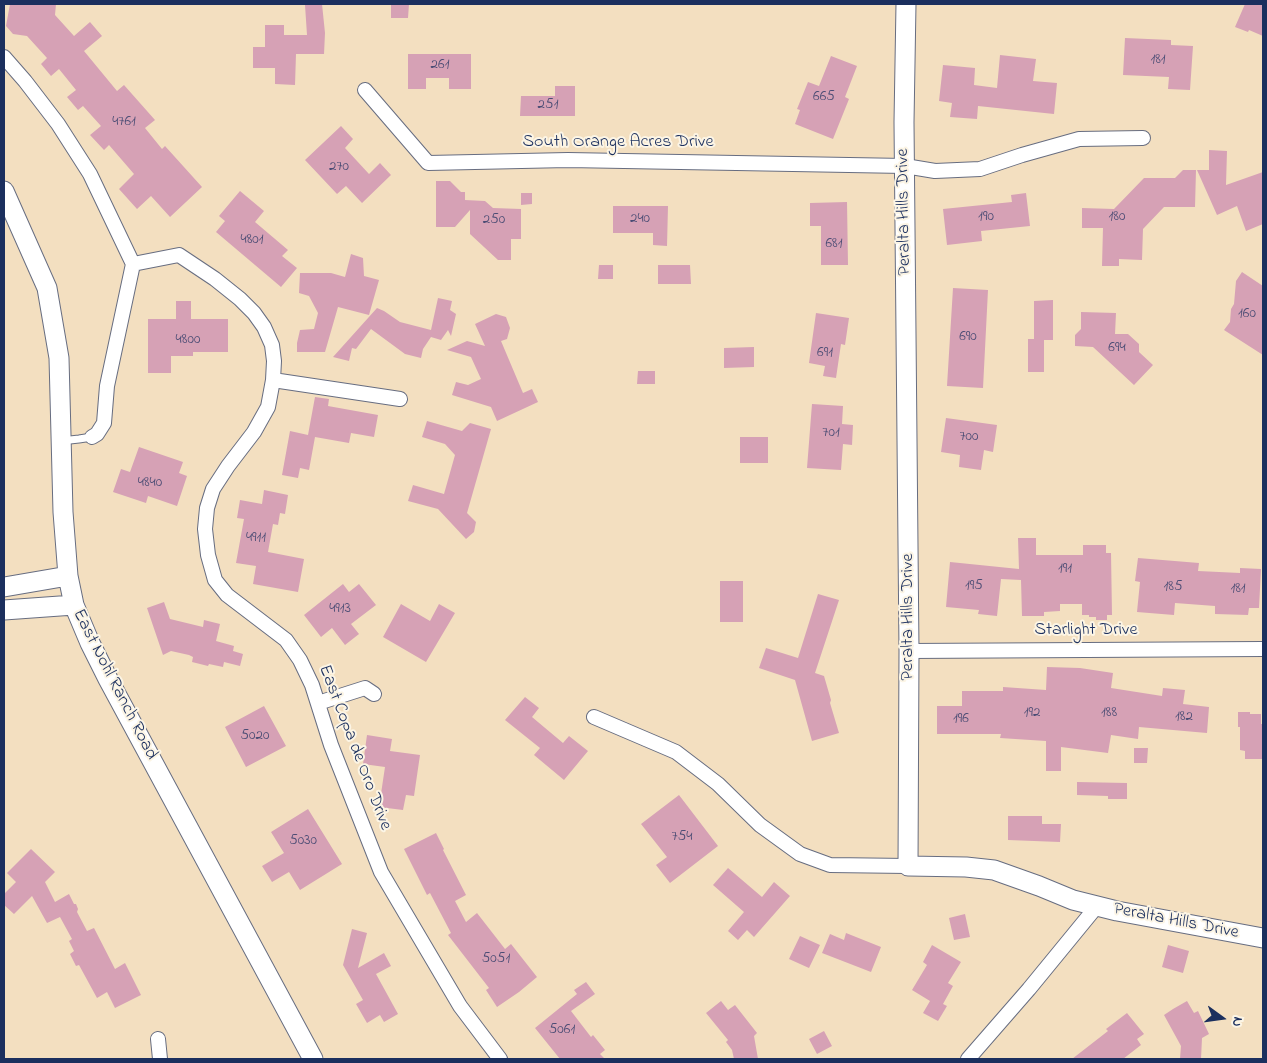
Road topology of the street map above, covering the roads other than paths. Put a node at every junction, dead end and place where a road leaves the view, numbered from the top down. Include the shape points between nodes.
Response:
1 (906, 4) edge
2 (4, 57) edge
3 (365, 90) dead end
4 (1143, 138) dead end
5 (905, 166) junction
6 (4, 191) edge
7 (133, 264) junction
8 (274, 380) junction
9 (400, 398) dead end
10 (92, 437) joint
11 (61, 441) junction
12 (68, 576) junction
13 (4, 587) edge
14 (74, 605) junction
15 (4, 610) edge
16 (1263, 649) edge
17 (909, 651) junction
18 (374, 694) dead end
19 (318, 703) junction
20 (594, 716) dead end
21 (908, 866) junction
22 (1098, 906) junction
23 (1263, 938) edge
24 (158, 1040) dead end
25 (160, 1059) edge
26 (313, 1059) edge
27 (500, 1059) edge
28 (968, 1059) edge

1 - 5 street, Peralta Hills Drive
2 - 7 street via 58,124 90,174
3 - 5 street, South Orange Acres Drive via 428,163 568,160
4 - 5 street via 1079,138 980,169 935,171
5 - 17 street, Peralta Hills Drive
6 - 11 street, East Nohl Ranch Road via 47,288 60,358
7 - 8 street, East Copa de Oro Drive via 179,255 240,299 264,327 272,344
7 - 10 street via 107,386 104,423
8 - 9 street
8 - 19 street, East Copa de Oro Drive via 268,407 213,489 205,528 208,555 215,580 227,595 286,640 300,660
10 - 11 lane
11 - 12 street, East Nohl Ranch Road
12 - 13 street
12 - 14 street, East Nohl Ranch Road
14 - 15 street
14 - 26 street, East Nohl Ranch Road via 108,679
16 - 17 street, Starlight Drive
17 - 21 street, Peralta Hills Drive
18 - 19 street via 365,688
19 - 27 street, East Copa de Oro Drive via 381,872 460,1006
20 - 21 street via 676,752 718,784 760,825 800,854 830,865
21 - 22 street, Peralta Hills Drive via 994,870 1073,900
22 - 23 street, Peralta Hills Drive
22 - 28 street
24 - 25 street

